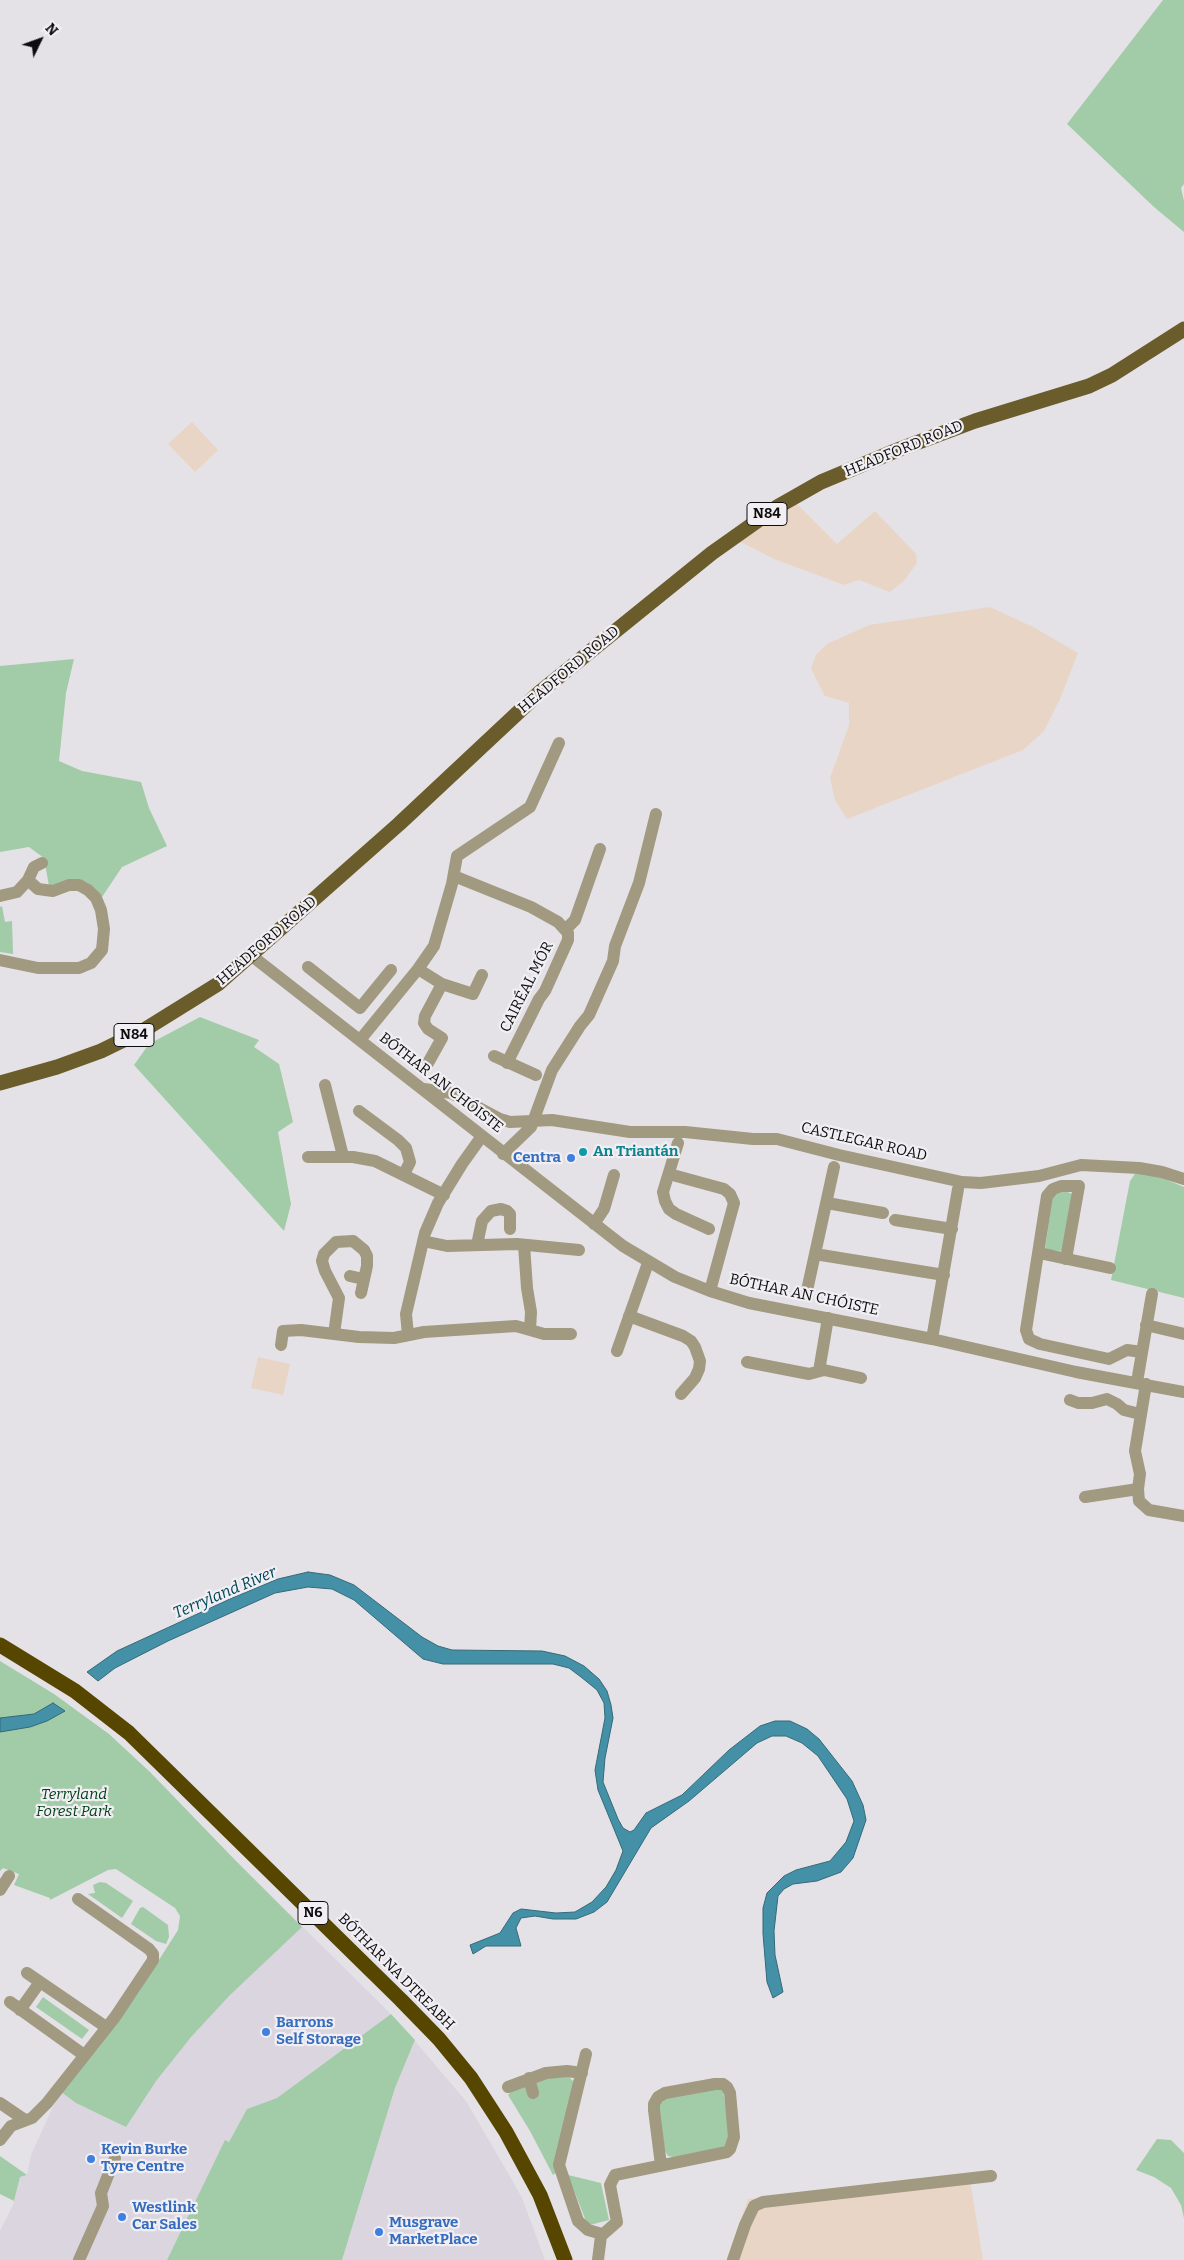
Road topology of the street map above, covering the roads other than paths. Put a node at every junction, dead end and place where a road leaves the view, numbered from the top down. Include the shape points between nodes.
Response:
1 (1184, 329) edge
2 (559, 743) dead end
3 (656, 814) dead end
4 (600, 849) dead end
5 (42, 863) dead end
6 (454, 876) junction
7 (28, 880) junction
8 (0, 896) edge
9 (566, 929) junction
10 (252, 956) junction
11 (0, 960) edge
12 (308, 967) dead end
13 (418, 969) junction
14 (391, 970) dead end
15 (482, 975) dead end
16 (442, 984) junction
17 (364, 1004) junction
18 (380, 1016) junction
19 (360, 1040) junction
20 (494, 1056) dead end
21 (428, 1063) dead end
22 (507, 1063) junction
23 (536, 1075) dead end
24 (0, 1082) edge
25 (325, 1085) dead end
26 (424, 1090) junction
27 (359, 1112) dead end
28 (534, 1120) junction
29 (482, 1136) junction
30 (678, 1143) dead end
31 (503, 1154) junction
32 (343, 1156) junction
33 (308, 1157) dead end
34 (834, 1168) dead end
35 (404, 1174) junction
36 (669, 1174) junction
37 (614, 1175) dead end
38 (1184, 1179) edge
39 (958, 1190) dead end
40 (444, 1195) junction
41 (827, 1203) junction
42 (883, 1213) dead end
43 (895, 1220) dead end
44 (594, 1224) junction
45 (510, 1229) dead end
46 (709, 1229) dead end
47 (952, 1229) junction
48 (423, 1241) junction
49 (477, 1245) junction
50 (524, 1245) junction
51 (579, 1250) dead end
52 (1038, 1253) junction
53 (815, 1254) junction
54 (1066, 1259) junction
55 (648, 1262) junction
56 (1110, 1268) dead end
57 (944, 1275) junction
58 (350, 1276) dead end
59 (363, 1279) junction
60 (710, 1291) junction
61 (361, 1293) dead end
62 (1152, 1294) dead end
63 (806, 1295) dead end
64 (629, 1316) junction
65 (828, 1318) junction
66 (1146, 1325) junction
67 (530, 1330) junction
68 (334, 1334) junction
69 (572, 1334) dead end
70 (1184, 1334) edge
71 (408, 1335) junction
72 (932, 1339) junction
73 (281, 1346) dead end
74 (617, 1351) dead end
75 (1142, 1352) junction
76 (748, 1362) dead end
77 (819, 1371) junction
78 (862, 1378) dead end
79 (1142, 1383) junction
80 (1184, 1392) edge
81 (681, 1394) dead end
82 (1070, 1400) dead end
83 (1140, 1414) junction
84 (1138, 1489) junction
85 (1085, 1496) dead end
86 (1184, 1516) edge
87 (0, 1644) edge
88 (9, 1876) dead end
89 (0, 1890) edge
90 (78, 1899) dead end
91 (28, 1973) dead end
92 (40, 1982) junction
93 (106, 2027) junction
94 (586, 2054) dead end
95 (84, 2055) junction
96 (582, 2073) junction
97 (529, 2078) junction
98 (508, 2087) dead end
99 (533, 2092) dead end
100 (0, 2103) edge
101 (25, 2120) junction
102 (0, 2140) edge
103 (115, 2158) dead end
104 (661, 2165) junction
105 (990, 2176) dead end
106 (602, 2234) junction
107 (79, 2260) edge
108 (566, 2260) edge
109 (598, 2260) edge
110 (733, 2260) edge

1 - 10 main road, HEADFORD ROAD / N84 via 1112,376 900,449 821,482 777,507 712,553 540,692
2 - 6 street via 530,807 457,856
3 - 28 street via 639,883 615,946 613,961 589,1015 552,1070
4 - 9 street via 575,920
5 - 7 street via 34,867
6 - 9 street, CAIRÉAL MÓR via 531,907
6 - 13 street via 436,942
7 - 8 street via 16,892
7 - 11 street via 42,891 73,884 88,890 101,910 103,946 94,961 79,968 38,968
9 - 22 street, CAIRÉAL MÓR via 568,940 546,991
10 - 19 street, BÓTHAR AN CHÓISTE
10 - 24 main road, HEADFORD ROAD / N84 via 218,984 136,1034 57,1067
12 - 17 street via 360,1008
13 - 16 street
13 - 18 street
14 - 17 street
15 - 16 street via 472,994
16 - 21 street via 425,1016 424,1023 428,1029 442,1038
17 - 18 street
18 - 19 street
19 - 26 street, BÓTHAR AN CHÓISTE
20 - 22 street
22 - 23 street
25 - 32 street
26 - 28 street, CASTLEGAR ROAD via 456,1095 500,1120
26 - 29 street, BÓTHAR AN CHÓISTE
27 - 35 street via 406,1148 410,1162
28 - 31 street
28 - 38 street, CASTLEGAR ROAD via 630,1132 684,1132 778,1139 962,1182 1039,1176 1081,1165 1139,1168
29 - 31 street, BÓTHAR AN CHÓISTE
29 - 40 street
30 - 36 street
31 - 44 street, BÓTHAR AN CHÓISTE
32 - 33 street
32 - 35 street via 375,1161
34 - 41 street
35 - 40 street
36 - 46 street via 663,1192 669,1209
36 - 60 street via 724,1189 734,1203
37 - 44 street via 604,1209
39 - 47 street
40 - 48 street
41 - 42 street
41 - 53 street
43 - 47 street
44 - 55 street, BÓTHAR AN CHÓISTE
45 - 49 street via 507,1211 491,1212 482,1221
47 - 57 street
48 - 49 street via 447,1246
48 - 71 street via 406,1314
49 - 50 street
50 - 51 street
50 - 67 street
52 - 54 street
52 - 54 street via 1049,1192 1061,1186 1079,1186
52 - 75 street via 1026,1330 1028,1339 1109,1359 1127,1350
53 - 57 street
53 - 63 street
54 - 56 street
55 - 60 street, BÓTHAR AN CHÓISTE
55 - 64 street
57 - 72 street
58 - 59 street
59 - 61 street
59 - 68 street via 367,1256 359,1244 346,1240 336,1242 324,1254 325,1272 339,1298
60 - 65 street, BÓTHAR AN CHÓISTE via 749,1303
62 - 66 street
64 - 74 street
64 - 81 street via 682,1336 695,1347 699,1369
65 - 72 street, BÓTHAR AN CHÓISTE
65 - 77 street
66 - 70 street
66 - 75 street
67 - 69 street via 544,1334
67 - 71 street via 516,1326
68 - 71 street via 382,1338
68 - 73 street via 283,1331
72 - 79 street, BÓTHAR AN CHÓISTE via 1076,1372
75 - 79 street
76 - 77 street via 809,1374
77 - 78 street
79 - 80 street, BÓTHAR AN CHÓISTE
79 - 83 street
82 - 83 street via 1092,1403 1107,1399 1124,1410
83 - 84 street via 1135,1451 1140,1474
84 - 85 street
84 - 86 street via 1139,1501 1149,1510
87 - 108 highway, BÓTHAR NA DTREABH / N6 via 75,1691 129,1733 439,2039 481,2092 518,2153 540,2195
88 - 89 street
90 - 93 street via 153,1954 152,1963
91 - 92 street
92 - 93 street
92 - 95 street via 15,2006
93 - 95 street
94 - 96 street
95 - 101 street via 37,2114
96 - 97 street via 557,2072
96 - 106 street via 559,2165 578,2221 588,2230
97 - 98 street
97 - 99 street
100 - 101 street
101 - 102 street via 11,2126
103 - 107 street via 101,2193 103,2206
104 - 104 street via 730,2149 734,2137 727,2087 715,2084 658,2097 654,2110
104 - 106 street via 620,2173 612,2179 610,2185 617,2222
105 - 110 street via 762,2202 754,2206
106 - 109 street

